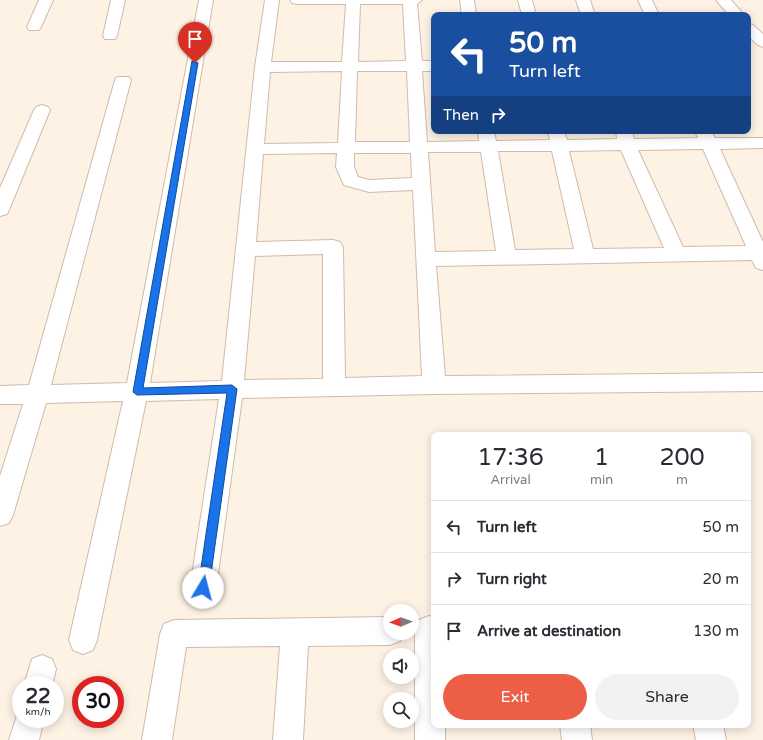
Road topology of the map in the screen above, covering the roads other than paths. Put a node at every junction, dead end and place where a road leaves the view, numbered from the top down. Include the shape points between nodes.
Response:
1 (46, 0) edge
2 (118, 0) edge
3 (206, 0) edge
4 (272, 0) edge
5 (297, 0) edge
6 (410, 0) edge
7 (415, 0) edge
8 (467, 0) edge
9 (525, 0) edge
10 (583, 0) edge
11 (645, 0) edge
12 (723, 0) edge
13 (352, 1) junction
14 (469, 12) edge
15 (529, 12) edge
16 (587, 12) edge
17 (651, 12) edge
18 (734, 12) edge
19 (34, 27) dead end
20 (751, 31) edge
21 (110, 36) dead end
22 (763, 42) edge
23 (414, 66) junction
24 (431, 66) edge
25 (263, 67) junction
26 (350, 67) junction
27 (123, 80) dead end
28 (42, 110) dead end
29 (706, 137) edge
30 (487, 138) edge
31 (558, 138) edge
32 (626, 138) edge
33 (763, 143) edge
34 (419, 147) junction
35 (346, 148) junction
36 (256, 149) junction
37 (421, 184) junction
38 (0, 210) edge
39 (246, 248) junction
40 (676, 254) junction
41 (585, 256) junction
42 (761, 256) edge
43 (507, 258) junction
44 (426, 259) junction
45 (763, 382) edge
46 (434, 385) junction
47 (334, 387) junction
48 (232, 389) junction
49 (137, 392) junction
50 (0, 394) edge
51 (38, 394) junction
52 (0, 515) edge
53 (203, 588) dead end
54 (383, 630) edge
55 (425, 630) edge
56 (295, 632) junction
57 (83, 640) dead end
58 (27, 728) edge
59 (575, 728) edge
60 (709, 728) edge
61 (24, 740) edge
62 (157, 740) edge
63 (288, 740) edge
64 (430, 740) edge
65 (577, 740) edge
66 (711, 740) edge

1 - 19 street
2 - 21 street
3 - 49 street
4 - 25 street
5 - 13 street
6 - 7 street
6 - 13 street
6 - 23 street
8 - 14 street
9 - 15 street
10 - 16 street
11 - 17 street
12 - 18 street
13 - 26 street
20 - 22 street
23 - 24 street
23 - 26 street
23 - 34 street
25 - 26 street
25 - 36 street
26 - 35 street
27 - 51 street
28 - 38 street
29 - 32 street
29 - 33 street
29 - 42 street
30 - 31 street
30 - 34 street
30 - 43 street
31 - 32 street
31 - 41 street
32 - 40 street
34 - 35 street
34 - 37 street
35 - 36 street
35 - 37 street via 345,167 350,181 369,186
36 - 39 street
37 - 44 street
39 - 47 street via 333,247
39 - 48 street
40 - 41 street
40 - 42 street
41 - 43 street
43 - 44 street
44 - 46 street
45 - 46 street
46 - 47 street
47 - 48 street
48 - 49 street
48 - 53 street
49 - 51 street
49 - 57 street
50 - 51 street
51 - 52 street
54 - 56 street
55 - 64 street
56 - 62 street via 174,634
56 - 63 street
58 - 61 street
59 - 65 street
60 - 66 street

